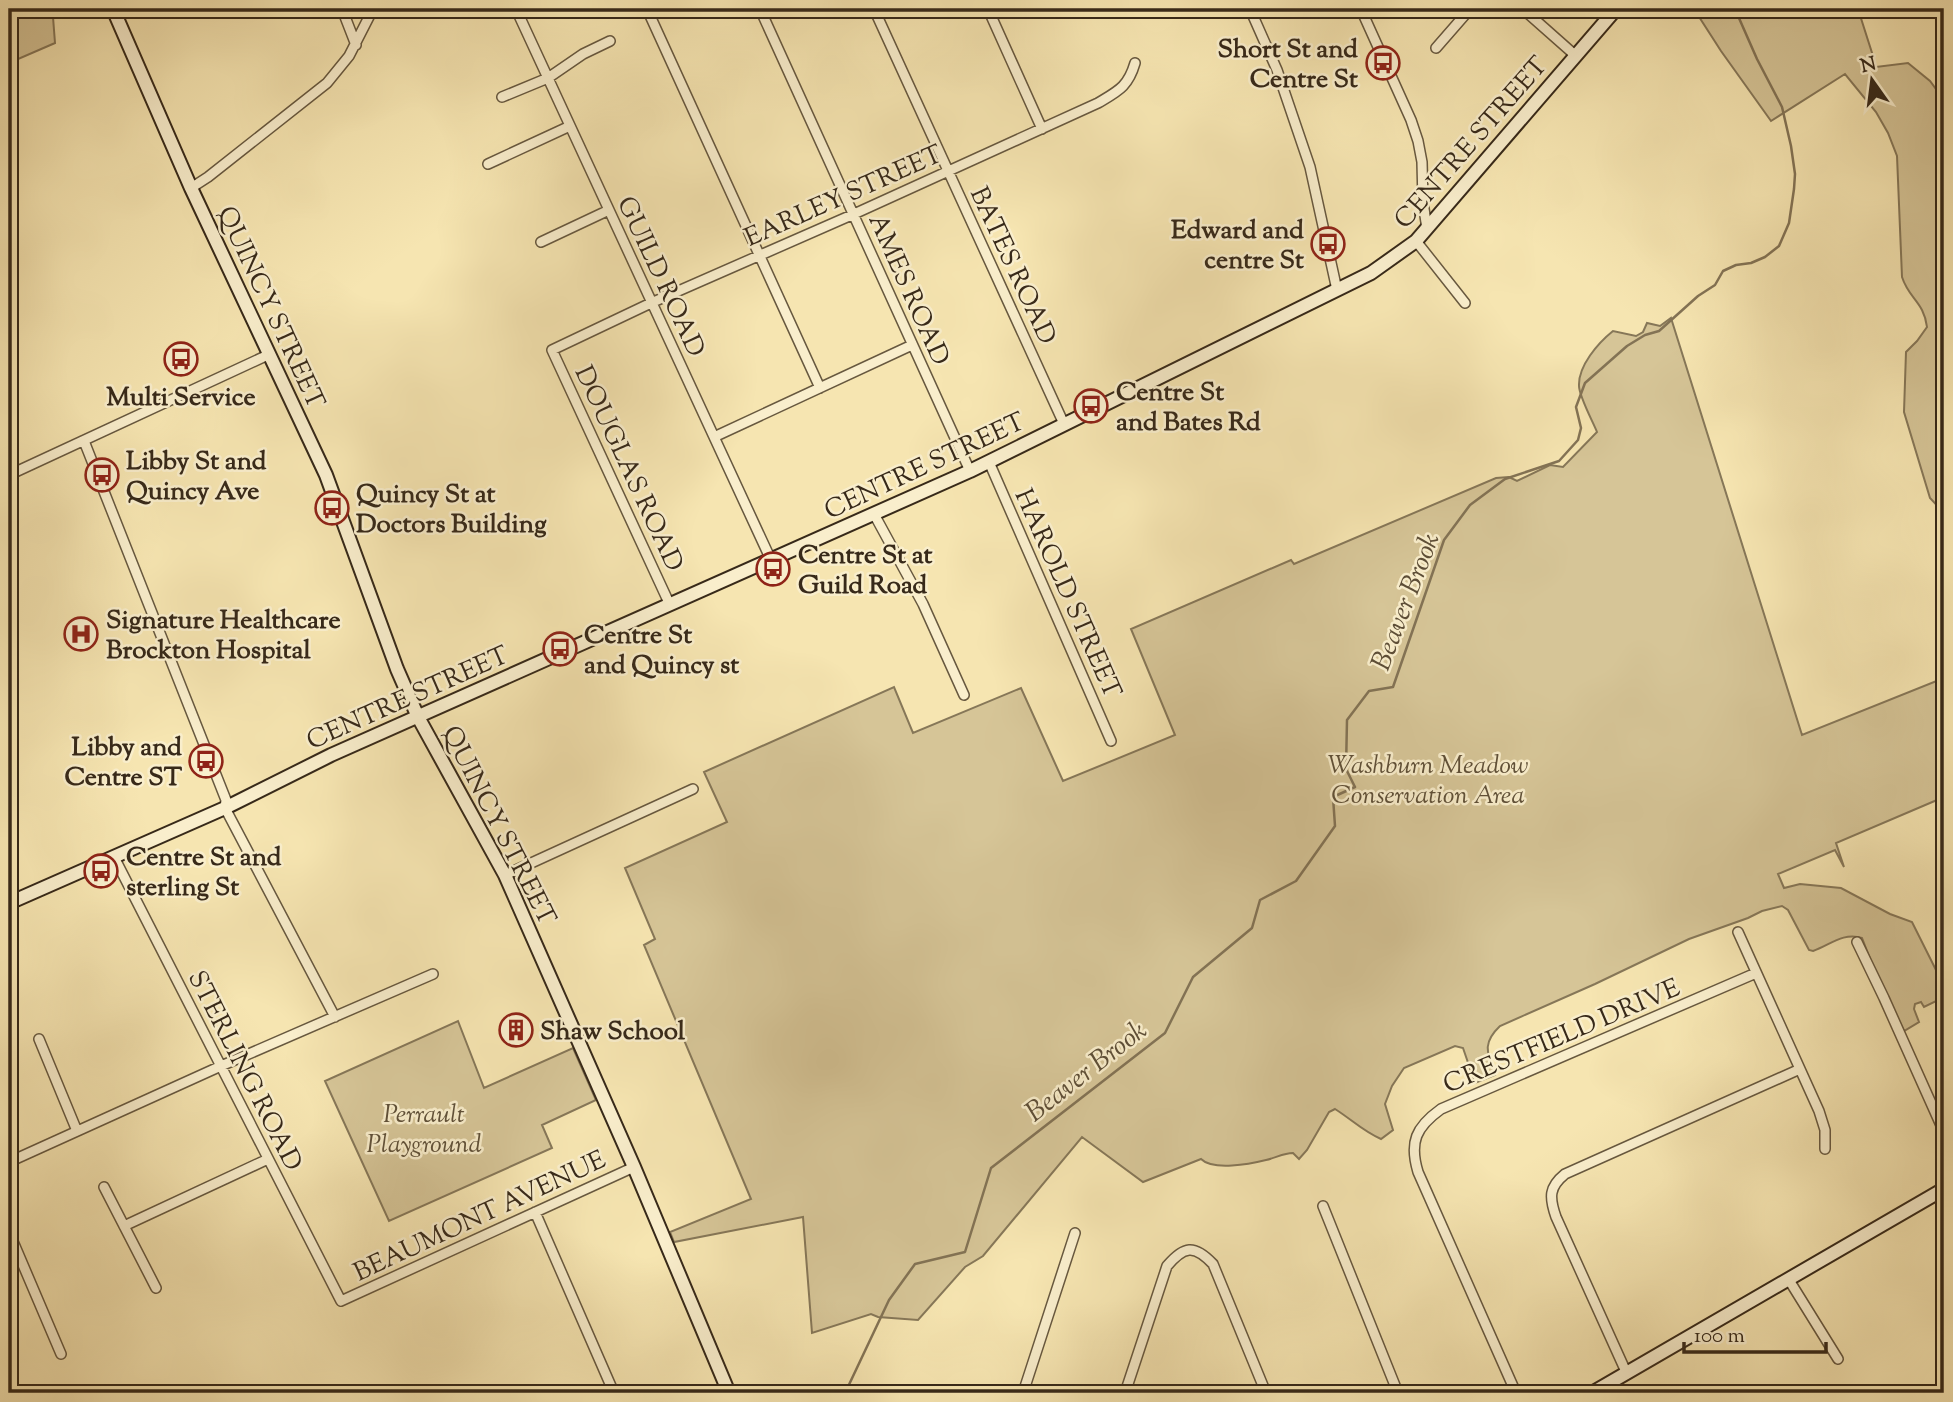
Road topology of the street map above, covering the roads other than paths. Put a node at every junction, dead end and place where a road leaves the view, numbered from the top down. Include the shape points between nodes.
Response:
1 (113, 9) edge
2 (342, 9) edge
3 (373, 9) edge
4 (516, 9) edge
5 (647, 9) edge
6 (760, 9) edge
7 (874, 9) edge
8 (988, 9) edge
9 (1250, 9) edge
10 (1363, 9) edge
11 (1470, 9) edge
12 (1523, 9) edge
13 (1616, 9) edge
14 (610, 41) dead end
15 (356, 45) junction
16 (1436, 48) dead end
17 (1576, 56) junction
18 (1135, 63) dead end
19 (548, 78) junction
20 (502, 97) dead end
21 (570, 126) junction
22 (1042, 129) junction
23 (488, 164) dead end
24 (949, 171) junction
25 (191, 188) junction
26 (609, 210) junction
27 (854, 214) junction
28 (1427, 229) junction
29 (1416, 241) junction
30 (541, 242) dead end
31 (758, 256) junction
32 (1337, 290) junction
33 (651, 303) junction
34 (1465, 303) dead end
35 (912, 345) junction
36 (552, 350) joint
37 (270, 354) junction
38 (820, 388) junction
39 (1064, 424) junction
40 (714, 437) junction
41 (84, 441) junction
42 (989, 462) junction
43 (970, 471) junction
44 (9, 475) edge
45 (874, 514) junction
46 (771, 560) junction
47 (670, 605) junction
48 (964, 695) dead end
49 (418, 716) junction
50 (1111, 741) dead end
51 (693, 789) dead end
52 (225, 808) junction
53 (114, 858) junction
54 (505, 875) junction
55 (9, 904) edge
56 (1738, 932) dead end
57 (1857, 942) dead end
58 (1756, 973) junction
59 (433, 974) dead end
60 (335, 1017) junction
61 (39, 1039) dead end
62 (221, 1066) junction
63 (1800, 1069) junction
64 (77, 1131) junction
65 (1944, 1132) edge
66 (1825, 1149) dead end
67 (268, 1158) junction
68 (9, 1162) edge
69 (634, 1167) junction
70 (104, 1187) dead end
71 (1942, 1190) edge
72 (1323, 1206) dead end
73 (536, 1212) junction
74 (124, 1226) junction
75 (9, 1232) edge
76 (1075, 1233) dead end
77 (1789, 1279) junction
78 (156, 1288) dead end
79 (341, 1301) joint
80 (61, 1354) dead end
81 (1838, 1359) dead end
82 (1627, 1374) junction
83 (614, 1393) edge
84 (729, 1393) edge
85 (1023, 1393) edge
86 (1125, 1393) edge
87 (1266, 1393) edge
88 (1398, 1393) edge
89 (1516, 1393) edge
90 (1592, 1393) edge

1 - 25 main road, QUINCY STREET
2 - 15 street
3 - 15 street
4 - 19 street, GUILD ROAD
5 - 31 street
6 - 27 street, AMES ROAD
7 - 24 street, BATES ROAD
8 - 22 street
9 - 32 street via 1310,167
10 - 28 street via 1418,141
11 - 16 street
12 - 17 street
13 - 17 main road, CENTRE STREET
14 - 19 street
15 - 25 street via 320,90
17 - 28 main road, CENTRE STREET
18 - 22 street, EARLEY STREET via 1122,88
19 - 20 street
19 - 21 street, GUILD ROAD
21 - 23 street
21 - 26 street, GUILD ROAD
22 - 24 street, EARLEY STREET
24 - 27 street, EARLEY STREET
24 - 39 street, BATES ROAD
25 - 37 main road, QUINCY STREET
26 - 30 street
26 - 33 street, GUILD ROAD
27 - 31 street, EARLEY STREET
27 - 35 street, AMES ROAD
28 - 29 main road, CENTRE STREET
29 - 32 main road, CENTRE STREET
29 - 34 street
31 - 33 street, EARLEY STREET
31 - 38 street
32 - 39 main road, CENTRE STREET
33 - 36 street, EARLEY STREET
33 - 40 street, GUILD ROAD
35 - 38 street
35 - 43 street, AMES ROAD
36 - 47 street, DOUGLAS ROAD
37 - 41 street
37 - 49 main road, QUINCY STREET via 326,475
38 - 40 street
39 - 42 main road, CENTRE STREET
40 - 46 street, GUILD ROAD
41 - 44 street
41 - 52 street via 226,800
42 - 43 main road, CENTRE STREET
42 - 50 street, HAROLD STREET
43 - 45 main road, CENTRE STREET
45 - 46 main road, CENTRE STREET
45 - 48 street via 923,604
46 - 47 main road, CENTRE STREET
47 - 49 main road, CENTRE STREET
49 - 52 main road, CENTRE STREET
49 - 54 main road, QUINCY STREET
51 - 54 street
52 - 53 main road, CENTRE STREET
52 - 60 street
53 - 55 main road, CENTRE STREET
53 - 62 street, STERLING ROAD
54 - 69 main road, QUINCY STREET
56 - 58 street
57 - 65 street
58 - 63 street
58 - 89 street, CRESTFIELD DRIVE via 1441,1109 1416,1134 1413,1157 1418,1172
59 - 60 street
60 - 62 street
61 - 64 street
62 - 64 street
62 - 67 street, STERLING ROAD
63 - 66 street via 1823,1121
63 - 82 street via 1565,1174 1552,1189 1556,1217
64 - 68 street
67 - 74 street
67 - 79 street, STERLING ROAD
69 - 73 street, BEAUMONT AVENUE
69 - 84 main road, QUINCY STREET
70 - 74 street
71 - 77 main road
72 - 88 street
73 - 79 street, BEAUMONT AVENUE
73 - 83 street
74 - 78 street
75 - 80 street
76 - 85 street
77 - 81 street
77 - 82 main road
82 - 90 main road
86 - 87 street via 1167,1266 1179,1253 1191,1250 1201,1252 1213,1264

